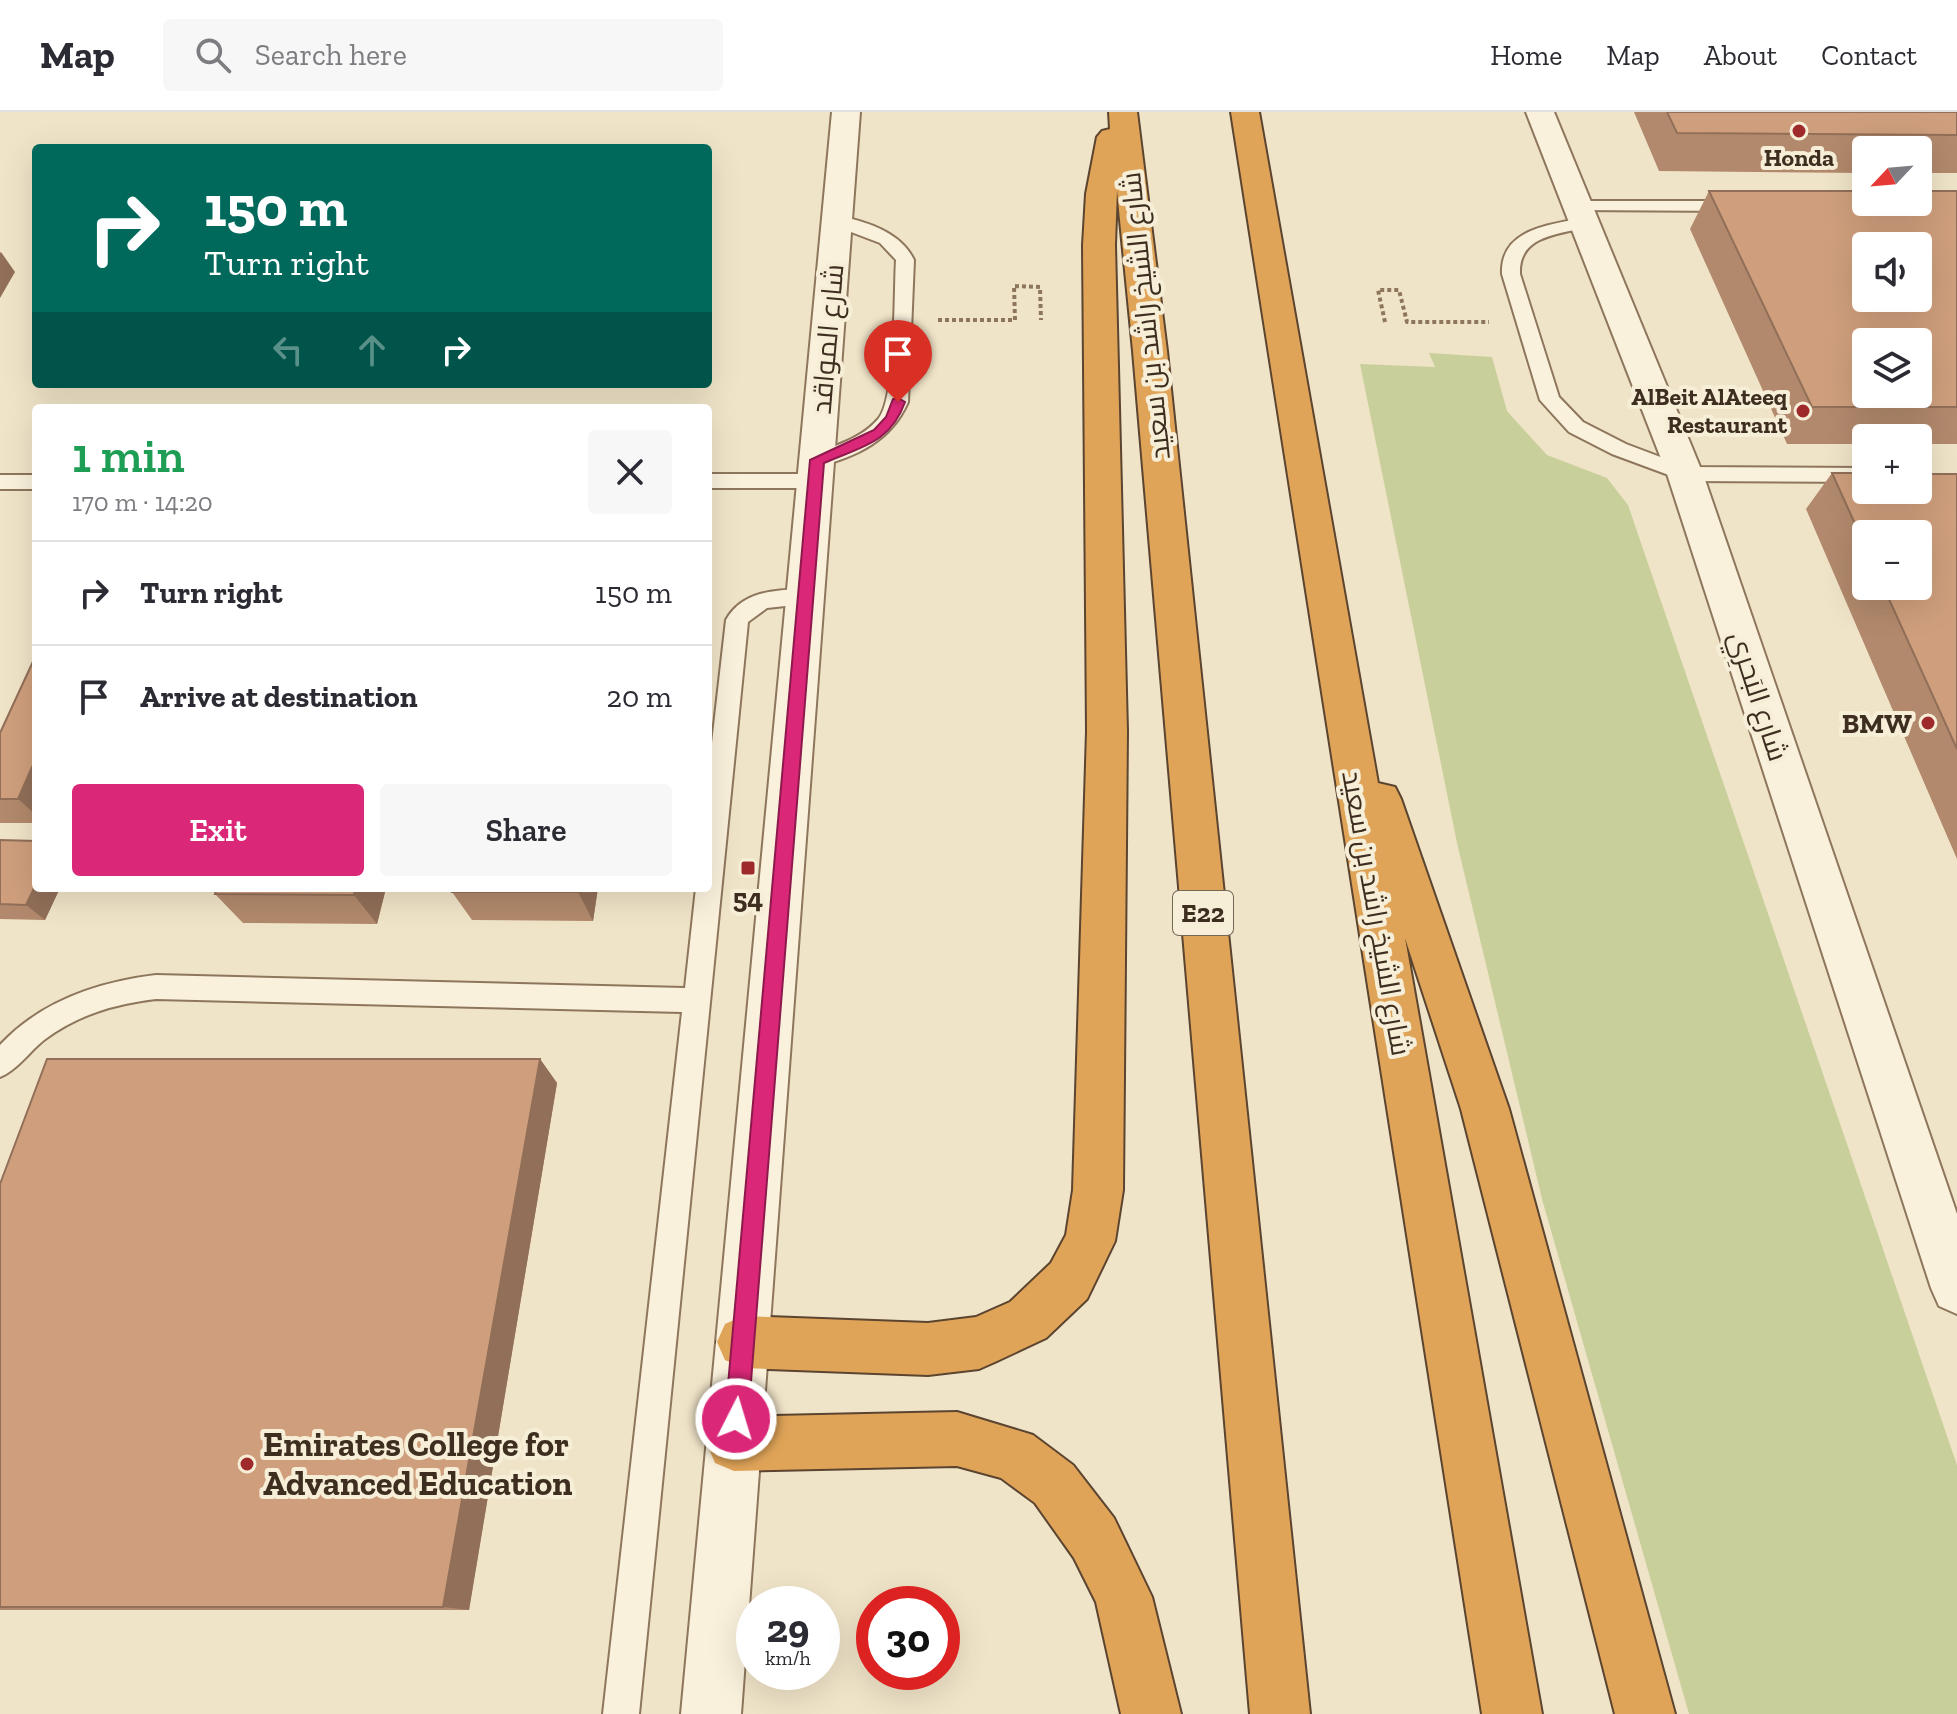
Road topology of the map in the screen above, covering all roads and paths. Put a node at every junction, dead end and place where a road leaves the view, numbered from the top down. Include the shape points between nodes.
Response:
1 (846, 112) edge
2 (1121, 112) edge
3 (1245, 112) edge
4 (1268, 112) edge
5 (1540, 112) edge
6 (1258, 185) junction
7 (1751, 206) edge
8 (1580, 214) junction
9 (836, 220) junction
10 (901, 320) junction
11 (1041, 320) dead end
12 (1385, 322) dead end
13 (1526, 323) junction
14 (816, 471) junction
15 (1685, 474) junction
16 (1852, 475) edge
17 (712, 481) edge
18 (0, 482) edge
19 (32, 482) edge
20 (805, 597) junction
21 (1337, 674) junction
22 (712, 852) edge
23 (708, 892) edge
24 (696, 1000) junction
25 (0, 1064) edge
26 (1957, 1288) edge
27 (743, 1342) junction
28 (734, 1444) junction
29 (621, 1714) edge
30 (711, 1714) edge
31 (1151, 1714) edge
32 (1280, 1714) edge
33 (1512, 1714) edge
34 (1645, 1714) edge

1 - 9 street, شارع المواقد
2 - 27 highway via 1101,194 1099,245 1107,731 1098,1190 1090,1241 1069,1281 1028,1320 979,1343 928,1349
2 - 32 highway, شارع الشيخ راشد بن سعيد / E22 via 1151,367
3 - 6 highway, شارع الشيخ راشد بن سعيد
4 - 6 highway
5 - 8 street, شارع البَحرِي
6 - 21 highway, شارع الشيخ راشد بن سعيد
7 - 8 lane
8 - 13 lane via 1513,251 1509,266
8 - 15 street, شارع البَحرِي
9 - 10 lane via 903,251
9 - 14 street, شارع المواقد
10 - 11 path via 1015,320 1014,286 1040,287
10 - 14 lane via 898,402 892,419 879,434
12 - 13 path via 1378,290 1399,290 1407,322
13 - 15 lane via 1550,400 1565,419 1619,449
14 - 17 lane
14 - 20 street, شارع المواقد
15 - 16 lane
15 - 26 street, شارع البَحرِي
18 - 19 lane
20 - 22 lane via 758,601 737,620
20 - 27 street, شارع المواقد
21 - 33 highway, شارع الشيخ راشد بن سعيد
21 - 34 highway via 1485,1109
23 - 24 lane
24 - 25 lane via 129,989 70,1008 14,1047
24 - 29 lane
27 - 28 street, شارع المواقد
28 - 30 street, شارع المواقد
28 - 31 highway via 957,1439 1014,1454 1054,1484 1094,1538 1123,1597

